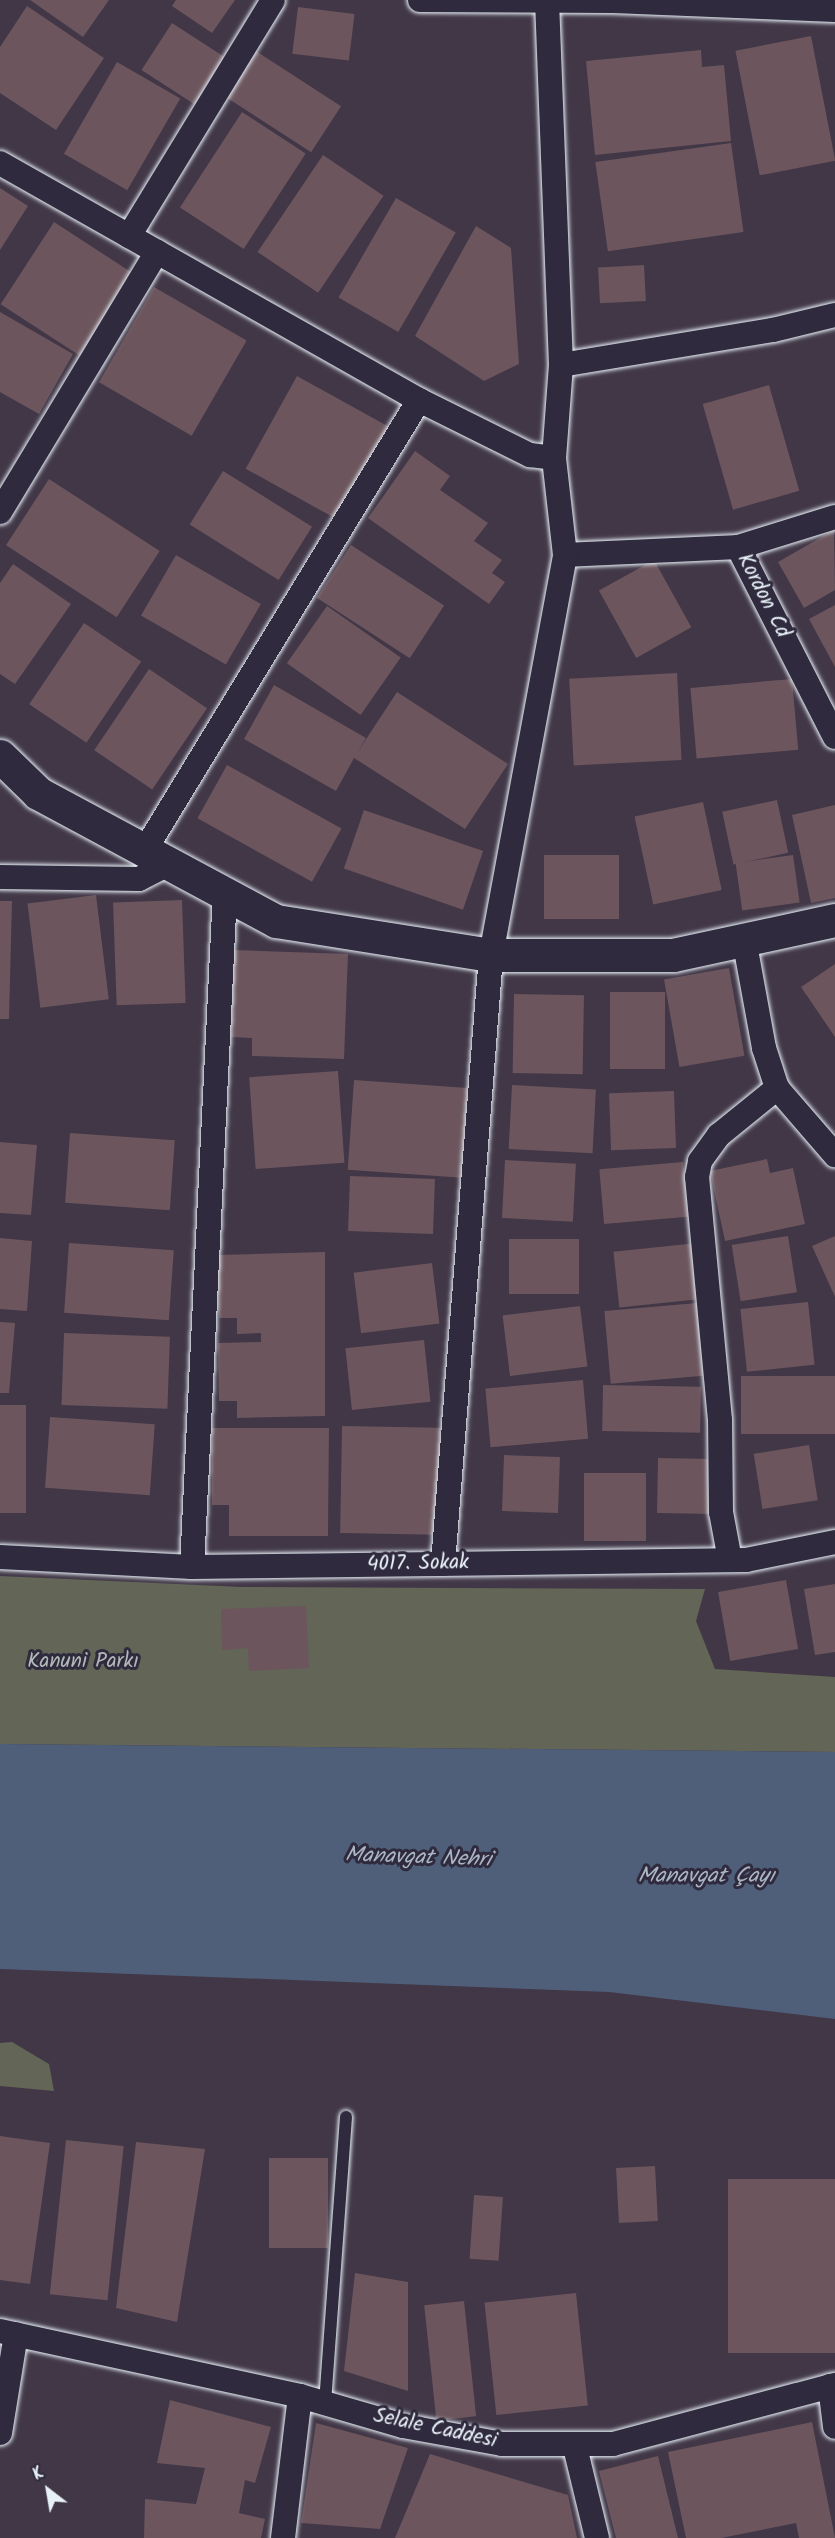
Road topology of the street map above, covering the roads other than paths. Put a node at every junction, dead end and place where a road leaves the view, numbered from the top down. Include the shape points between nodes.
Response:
1 (273, 0) edge
2 (420, 0) edge
3 (547, 0) edge
4 (835, 10) edge
5 (0, 163) edge
6 (129, 236) junction
7 (158, 252) junction
8 (835, 315) edge
9 (561, 365) junction
10 (419, 400) junction
11 (554, 458) junction
12 (0, 512) edge
13 (835, 517) edge
14 (738, 547) junction
15 (565, 555) junction
16 (826, 699) edge
17 (835, 737) edge
18 (0, 756) edge
19 (158, 857) junction
20 (0, 877) edge
21 (225, 893) junction
22 (835, 920) edge
23 (744, 939) junction
24 (491, 955) junction
25 (777, 1088) junction
26 (835, 1155) edge
27 (835, 1542) edge
28 (0, 1557) edge
29 (730, 1560) junction
30 (443, 1564) junction
31 (192, 1567) junction
32 (346, 2117) dead end
33 (8, 2332) edge
34 (832, 2385) edge
35 (300, 2396) junction
36 (325, 2403) junction
37 (835, 2427) edge
38 (0, 2433) edge
39 (575, 2446) junction
40 (283, 2538) edge
41 (597, 2538) edge

1 - 6 street
2 - 3 street
3 - 4 street
3 - 9 street
5 - 6 street
6 - 7 street
7 - 10 street
7 - 12 street
8 - 9 street via 773,330
9 - 11 street
10 - 11 street via 530,455
10 - 19 street
11 - 15 street
13 - 14 street, Kordon Cd
14 - 15 street
14 - 16 street, Kordon Cd
15 - 24 street
16 - 17 street, Kordon Cd
18 - 19 street via 38,793
19 - 20 street via 140,879
19 - 21 street
21 - 24 street via 276,921
21 - 31 street
22 - 23 street
23 - 24 street via 673,955
23 - 25 street via 764,1048
24 - 30 street
25 - 26 street
25 - 29 street via 719,1135 700,1161 697,1177 720,1420 721,1512
27 - 29 street, 4017. Sokak
28 - 31 street, 4017. Sokak
29 - 30 street, 4017. Sokak
30 - 31 street, 4017. Sokak
32 - 36 lane
33 - 35 street, Selale Caddesi
33 - 38 street
34 - 37 street, Selale Caddesi
34 - 39 street, Selale Caddesi via 613,2444
35 - 36 street, Selale Caddesi
35 - 40 street
36 - 39 street, Selale Caddesi via 403,2426 502,2444
39 - 41 street

